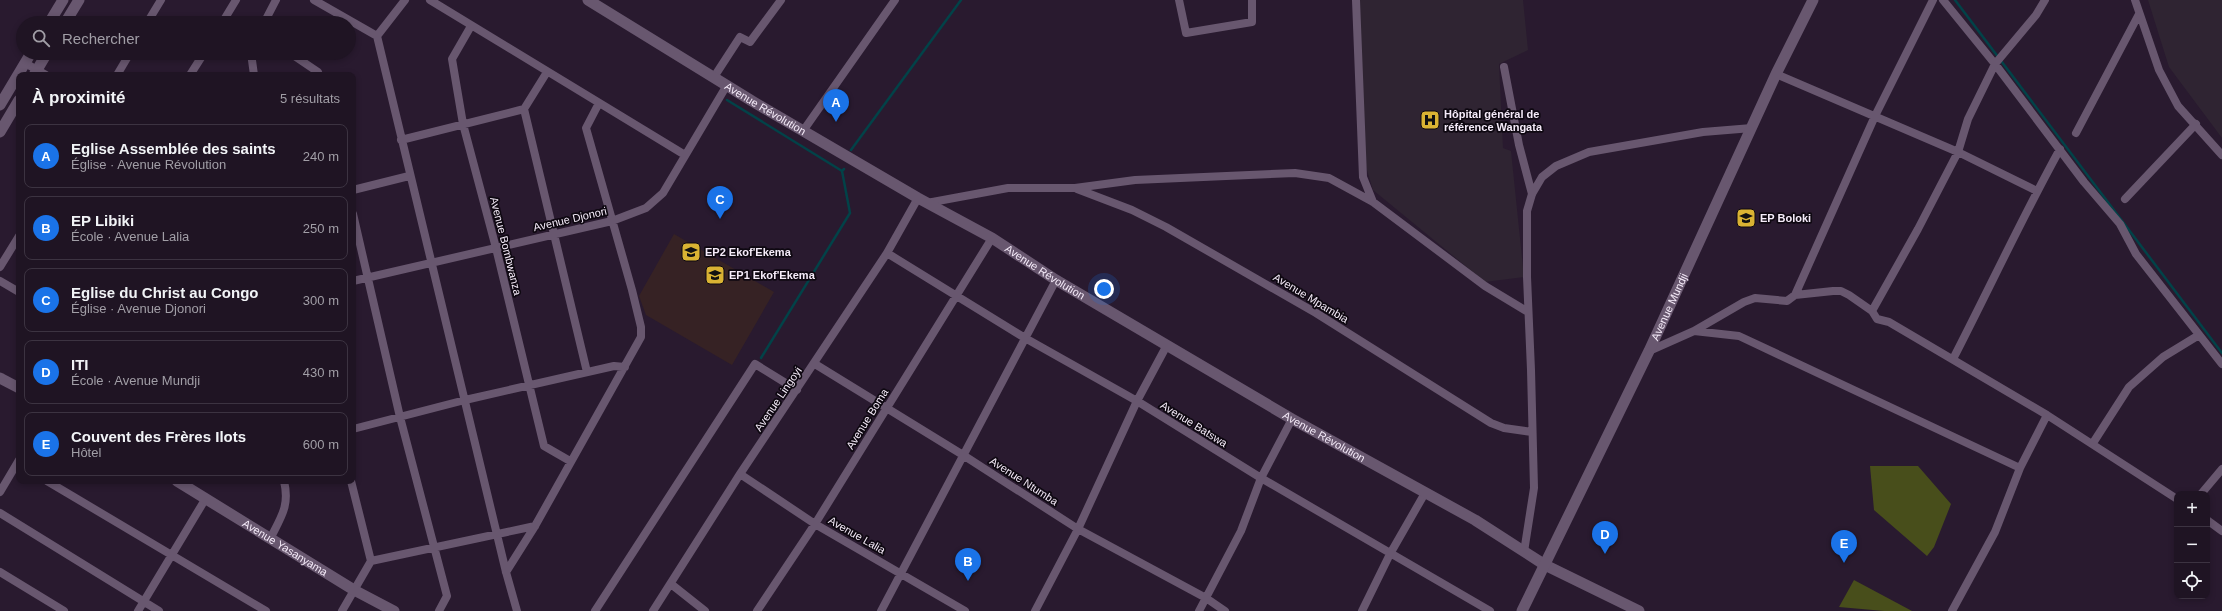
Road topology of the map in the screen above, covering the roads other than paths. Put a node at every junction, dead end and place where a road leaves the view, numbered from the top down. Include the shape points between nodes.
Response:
1 (63, 0) edge
2 (79, 0) edge
3 (161, 0) edge
4 (236, 0) edge
5 (276, 0) edge
6 (314, 0) edge
7 (405, 0) edge
8 (430, 0) edge
9 (588, 0) edge
10 (781, 0) edge
11 (895, 0) edge
12 (1179, 0) edge
13 (1252, 0) edge
14 (1356, 0) edge
15 (1813, 0) edge
16 (1933, 0) edge
17 (1943, 0) edge
18 (2045, 0) edge
19 (2135, 0) edge
20 (2139, 14) junction
21 (53, 16) edge
22 (69, 16) edge
23 (151, 16) edge
24 (226, 16) edge
25 (268, 16) edge
26 (342, 16) edge
27 (356, 24) edge
28 (471, 26) junction
29 (377, 36) junction
30 (27, 60) edge
31 (44, 60) edge
32 (126, 60) edge
33 (200, 60) edge
34 (252, 60) edge
35 (300, 60) edge
36 (25, 63) junction
37 (1995, 64) junction
38 (1504, 67) dead end
39 (20, 72) edge
40 (38, 72) edge
41 (39, 72) edge
42 (119, 72) edge
43 (192, 72) edge
44 (254, 72) edge
45 (318, 72) edge
46 (547, 72) junction
47 (1776, 74) junction
48 (714, 77) junction
49 (16, 78) edge
50 (727, 85) junction
51 (599, 103) junction
52 (0, 105) edge
53 (16, 105) edge
54 (524, 109) junction
55 (1875, 116) junction
56 (463, 124) junction
57 (2196, 124) junction
58 (1752, 128) junction
59 (803, 131) junction
60 (0, 132) edge
61 (2076, 133) dead end
62 (401, 140) junction
63 (2060, 149) junction
64 (1958, 152) junction
65 (685, 155) junction
66 (2222, 155) edge
67 (410, 176) junction
68 (1075, 188) junction
69 (356, 189) edge
70 (2037, 191) junction
71 (1532, 194) junction
72 (2125, 199) dead end
73 (922, 200) junction
74 (1373, 202) junction
75 (612, 221) junction
76 (356, 227) edge
77 (553, 234) junction
78 (992, 238) junction
79 (16, 241) edge
80 (496, 248) junction
81 (887, 253) junction
82 (432, 261) junction
83 (0, 267) edge
84 (368, 277) junction
85 (356, 279) edge
86 (1056, 280) junction
87 (0, 281) edge
88 (16, 290) edge
89 (957, 295) junction
90 (1795, 295) junction
91 (1872, 311) junction
92 (1528, 312) junction
93 (1694, 331) junction
94 (2199, 335) junction
95 (1025, 338) junction
96 (1167, 345) junction
97 (1648, 351) junction
98 (1952, 359) junction
99 (815, 364) junction
100 (2222, 364) edge
101 (625, 367) junction
102 (587, 372) junction
103 (0, 378) edge
104 (528, 385) junction
105 (16, 386) edge
106 (797, 390) junction
107 (465, 400) junction
108 (1137, 401) junction
109 (886, 409) junction
110 (2047, 415) junction
111 (400, 417) junction
112 (1292, 419) junction
113 (356, 428) edge
114 (1532, 432) junction
115 (2093, 444) junction
116 (963, 455) junction
117 (570, 461) junction
118 (16, 466) edge
119 (2020, 468) junction
120 (2222, 469) edge
121 (740, 474) junction
122 (1261, 478) junction
123 (51, 484) edge
124 (182, 484) edge
125 (285, 484) edge
126 (352, 484) edge
127 (2204, 491) edge
128 (0, 492) edge
129 (1425, 493) junction
130 (2174, 497) edge
131 (206, 498) junction
132 (0, 513) edge
133 (2210, 522) edge
134 (815, 524) junction
135 (535, 526) junction
136 (1078, 529) junction
137 (2222, 531) edge
138 (498, 533) junction
139 (270, 539) junction
140 (433, 546) junction
141 (1524, 552) junction
142 (171, 554) junction
143 (1390, 554) junction
144 (371, 561) junction
145 (1545, 565) junction
146 (0, 572) edge
147 (506, 572) junction
148 (901, 573) junction
149 (671, 584) junction
150 (354, 590) junction
151 (1206, 598) junction
152 (143, 602) junction
153 (64, 611) edge
154 (138, 611) edge
155 (159, 611) edge
156 (266, 611) edge
157 (342, 611) edge
158 (394, 611) edge
159 (439, 611) edge
160 (518, 611) edge
161 (595, 611) edge
162 (653, 611) edge
163 (705, 611) edge
164 (757, 611) edge
165 (881, 611) edge
166 (964, 611) edge
167 (1035, 611) edge
168 (1199, 611) edge
169 (1225, 611) edge
170 (1362, 611) edge
171 (1490, 611) edge
172 (1522, 611) edge
173 (1639, 611) edge
174 (1952, 611) edge

1 - 21 street
2 - 22 street
3 - 23 street
4 - 24 street
5 - 25 street
6 - 26 street
7 - 29 street
8 - 28 street
9 - 48 street, Avenue Révolution
10 - 48 street via 750,42 740,37
11 - 59 street
12 - 13 street via 1186,33 1252,22
14 - 74 street via 1363,176
15 - 47 street, Avenue Mundji
16 - 55 street
17 - 37 street
18 - 37 street via 2036,15
19 - 20 street
20 - 57 street via 2159,70 2178,106
20 - 61 street
27 - 29 street
28 - 46 street
28 - 56 street, Avenue Bombwanza via 452,59
29 - 62 street
30 - 36 street
31 - 41 street
32 - 42 street
33 - 43 street
34 - 44 street
35 - 45 street
36 - 39 street
36 - 40 street
37 - 63 street
37 - 64 street via 1968,119
38 - 71 street via 1519,145
46 - 51 street
46 - 54 street
47 - 55 street
47 - 58 street, Avenue Mundji
48 - 50 street, Avenue Révolution
49 - 52 street
50 - 59 street, Avenue Révolution
50 - 65 street, Avenue Djonori
51 - 65 street
51 - 75 street via 586,128
53 - 60 street
54 - 56 street
54 - 77 street
55 - 64 street
55 - 90 street
56 - 62 street
56 - 80 street, Avenue Bombwanza
57 - 66 street
57 - 72 street
58 - 71 street via 1716,131 1589,152 1556,166 1542,177
58 - 97 street, Avenue Mundji
59 - 73 street, Avenue Révolution
62 - 67 street
63 - 70 street
63 - 94 street via 2120,224 2136,254
64 - 70 street
64 - 91 street
65 - 75 street, Avenue Djonori via 663,193 646,208
67 - 69 street
67 - 82 street
68 - 73 street via 1008,188
68 - 74 street via 1135,180 1295,173 1329,178
68 - 114 street, Avenue Mpambia via 1132,210 1166,227 1316,313 1491,423 1504,428
70 - 98 street
71 - 92 street via 1527,211
73 - 78 street, Avenue Révolution
73 - 81 street, Avenue Lingoyi
74 - 92 street via 1485,286
75 - 77 street, Avenue Djonori
75 - 101 street via 641,327 638,346
76 - 84 street
77 - 80 street, Avenue Djonori
77 - 102 street
78 - 86 street, Avenue Révolution
78 - 89 street, Avenue Boma
79 - 83 street
80 - 82 street, Avenue Djonori
80 - 104 street, Avenue Bombwanza
81 - 89 street, Avenue Batswa
81 - 99 street, Avenue Lingoyi
82 - 84 street, Avenue Djonori
82 - 107 street
84 - 85 street, Avenue Djonori
84 - 111 street
86 - 95 street
86 - 96 street, Avenue Révolution
87 - 88 street
89 - 95 street, Avenue Batswa
89 - 109 street, Avenue Boma
90 - 91 street via 1841,291
90 - 93 street via 1787,301 1755,298
91 - 98 street via 1878,318
92 - 114 street
93 - 97 street
93 - 119 street via 1739,336
94 - 100 street
94 - 115 street via 2163,357 2129,387
95 - 108 street, Avenue Batswa
95 - 116 street
96 - 108 street
96 - 112 street, Avenue Révolution
97 - 145 street, Avenue Mundji
98 - 110 street
99 - 106 street, Avenue Lingoyi
99 - 109 street, Avenue Ntumba
101 - 102 street via 614,366
101 - 117 street
102 - 104 street
103 - 105 street
104 - 107 street
104 - 117 street, Avenue Bombwanza via 544,446
106 - 121 street, Avenue Lingoyi
106 - 161 street via 755,364
107 - 111 street
107 - 138 street
108 - 122 street, Avenue Batswa
108 - 136 street
109 - 116 street, Avenue Ntumba
109 - 134 street, Avenue Boma
110 - 115 street
110 - 119 street
111 - 113 street
111 - 140 street
112 - 122 street
112 - 129 street, Avenue Révolution
114 - 141 street via 1534,488
115 - 130 street
116 - 136 street, Avenue Ntumba
116 - 148 street
117 - 135 street
118 - 128 street
119 - 174 street via 1995,532
120 - 127 street
121 - 134 street, Avenue Lalia
121 - 149 street, Avenue Lingoyi
122 - 143 street, Avenue Batswa
122 - 151 street via 1241,531
123 - 142 street
124 - 131 street, Avenue Yasanyama
125 - 139 street via 287,495 285,509
126 - 144 street
129 - 141 street, Avenue Révolution via 1475,520
129 - 143 street
131 - 139 street, Avenue Yasanyama
131 - 142 street
132 - 152 street
133 - 137 street
134 - 148 street, Avenue Lalia
134 - 164 street, Avenue Boma
135 - 138 street
135 - 147 street
136 - 151 street, Avenue Ntumba
136 - 167 street
138 - 140 street
138 - 147 street
139 - 150 street, Avenue Yasanyama
140 - 144 street
140 - 159 street via 447,596
141 - 145 street, Avenue Révolution
142 - 152 street
142 - 156 street
143 - 170 street
143 - 171 street, Avenue Batswa
144 - 150 street
145 - 172 street, Avenue Mundji
145 - 173 street, Avenue Révolution
146 - 153 street
147 - 160 street
148 - 165 street
148 - 166 street, Avenue Lalia
149 - 162 street, Avenue Lingoyi
149 - 163 street
150 - 157 street
150 - 158 street, Avenue Yasanyama
151 - 168 street
151 - 169 street, Avenue Ntumba
152 - 154 street
152 - 155 street

